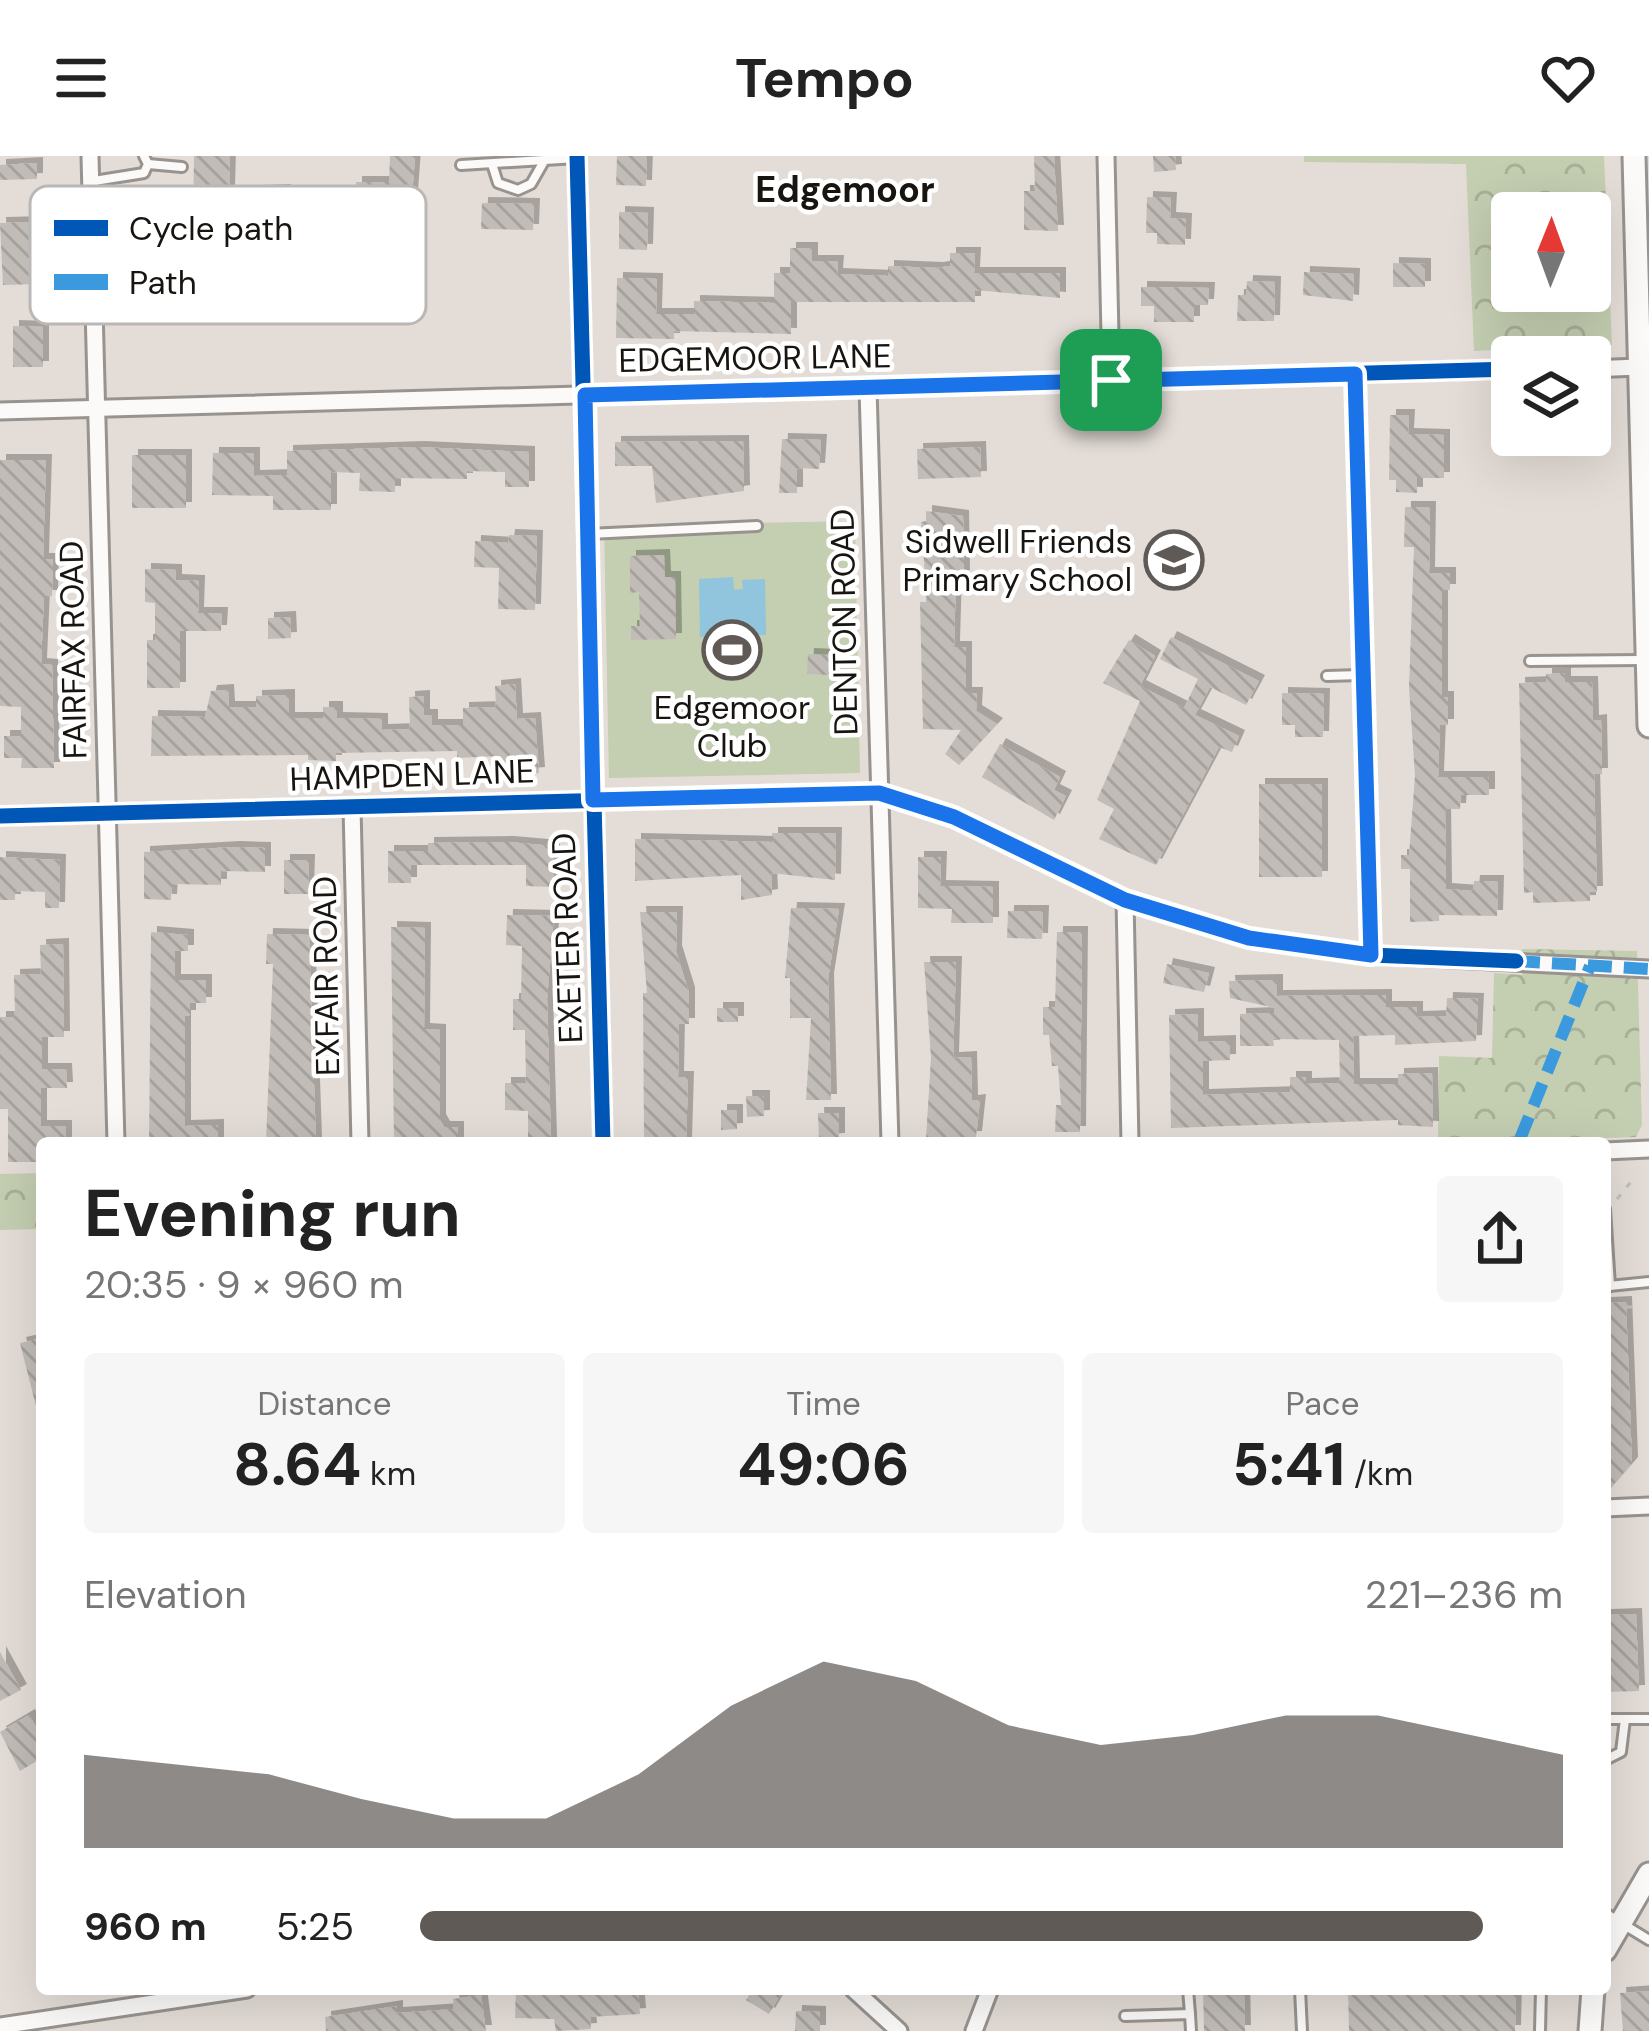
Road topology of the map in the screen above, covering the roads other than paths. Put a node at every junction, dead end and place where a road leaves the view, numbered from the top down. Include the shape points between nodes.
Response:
1 (90, 156) edge
2 (1106, 156) edge
3 (1634, 156) edge
4 (578, 157) edge
5 (146, 160) edge
6 (543, 162) junction
7 (492, 164) junction
8 (461, 165) dead end
9 (182, 167) dead end
10 (91, 181) junction
11 (91, 186) edge
12 (95, 324) edge
13 (1644, 367) edge
14 (1611, 368) edge
15 (1491, 370) edge
16 (1355, 374) junction
17 (1111, 380) junction
18 (868, 388) junction
19 (585, 395) junction
20 (97, 408) junction
21 (0, 411) edge
22 (757, 526) dead end
23 (588, 535) junction
24 (1647, 567) edge
25 (1648, 620) edge
26 (1647, 660) edge
27 (1530, 661) dead end
28 (1363, 675) junction
29 (1327, 676) dead end
30 (1649, 726) edge
31 (879, 793) junction
32 (593, 800) junction
33 (352, 807) junction
34 (107, 813) junction
35 (0, 816) edge
36 (1125, 900) junction
37 (1371, 955) junction
38 (1649, 968) edge
39 (116, 1137) edge
40 (360, 1137) edge
41 (603, 1137) edge
42 (890, 1137) edge
43 (1130, 1137) edge
44 (1649, 1149) edge
45 (1611, 1151) edge
46 (1649, 1282) edge
47 (1611, 1286) edge
48 (1649, 1506) edge
49 (1611, 1508) edge
50 (1611, 1719) edge
51 (1625, 1719) junction
52 (1649, 1719) edge
53 (1611, 1757) edge
54 (1649, 1874) edge
55 (1612, 1918) edge
56 (1649, 1940) edge
57 (207, 1995) edge
58 (860, 1995) edge
59 (988, 1995) edge
60 (1188, 1995) edge
61 (1300, 1995) edge
62 (1541, 1995) edge
63 (1593, 1995) edge
64 (1190, 2014) junction
65 (1125, 2016) dead end
66 (0, 2026) edge
67 (899, 2031) edge
68 (974, 2031) edge
69 (1191, 2031) edge
70 (1302, 2031) edge
71 (1540, 2031) edge
72 (1590, 2031) edge

1 - 10 street, FAIRFAX ROAD
2 - 17 street
3 - 13 main road
4 - 6 lane
4 - 19 street, EXETER ROAD
5 - 9 lane
5 - 10 lane via 144,173
6 - 7 lane
6 - 7 lane via 518,190 498,184
7 - 8 lane
10 - 11 street, FAIRFAX ROAD
12 - 20 street, FAIRFAX ROAD
13 - 14 street
13 - 24 main road
15 - 16 street, EDGEMOOR LANE
16 - 17 street, EDGEMOOR LANE
16 - 28 street
17 - 18 street, EDGEMOOR LANE
18 - 19 street, EDGEMOOR LANE
18 - 31 street, DENTON ROAD
19 - 20 street, EDGEMOOR LANE
19 - 23 street, EXETER ROAD
20 - 21 street, EDGEMOOR LANE
20 - 34 street, FAIRFAX ROAD
22 - 23 lane
23 - 32 street, EXETER ROAD
24 - 25 main road
25 - 26 main road
26 - 27 lane
26 - 30 main road
28 - 29 lane
28 - 37 street
31 - 32 street, HAMPDEN LANE
31 - 36 street, HAMPDEN LANE via 954,817
31 - 42 street, DENTON ROAD
32 - 33 street, HAMPDEN LANE
32 - 41 street, EXETER ROAD
33 - 34 street, HAMPDEN LANE
33 - 40 street, EXFAIR ROAD
34 - 35 street, HAMPDEN LANE
34 - 39 street, FAIRFAX ROAD
36 - 37 street, HAMPDEN LANE via 1249,938
36 - 43 street
37 - 38 street, HAMPDEN LANE
44 - 45 street
46 - 47 lane
48 - 49 street
50 - 51 lane
51 - 52 lane
51 - 53 lane via 1621,1752
54 - 55 main road
55 - 56 lane
57 - 66 street
58 - 67 street
59 - 68 street
60 - 64 lane
61 - 70 lane
62 - 71 lane
63 - 72 main road
64 - 65 lane
64 - 69 lane

